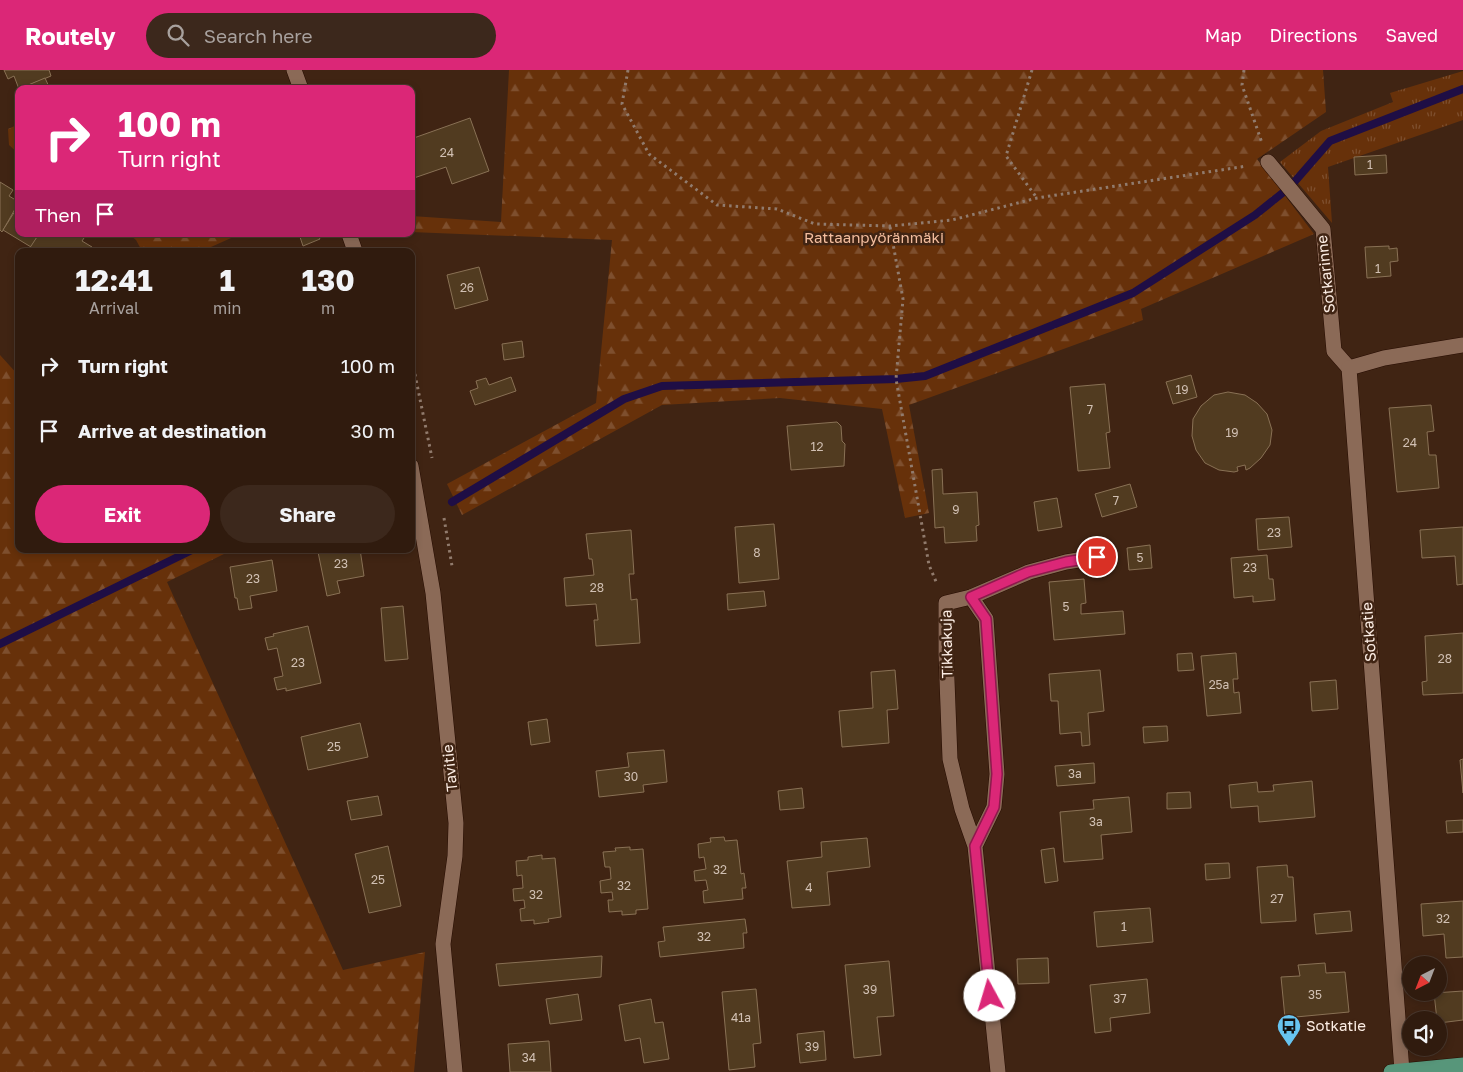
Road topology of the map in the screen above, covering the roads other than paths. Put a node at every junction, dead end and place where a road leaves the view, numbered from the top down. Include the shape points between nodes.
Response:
1 (294, 70) edge
2 (300, 85) edge
3 (1268, 162) road end
4 (1463, 345) edge
5 (1349, 368) junction
6 (415, 488) edge
7 (1097, 557) dead end
8 (971, 597) junction
9 (975, 846) junction
10 (1463, 1065) edge
11 (454, 1072) edge
12 (998, 1072) edge
13 (1396, 1072) edge

1 - 2 street
3 - 5 street, Sotkarinne via 1323,229 1334,352
4 - 5 street via 1384,358
5 - 13 street, Sotkatie
6 - 11 street, Tavitie via 434,593 456,823 456,856 443,944
7 - 8 street via 1028,572
8 - 9 street, Tikkakuja via 986,619 997,774 994,807
8 - 9 street, Tikkakuja via 946,603 946,654 950,759
9 - 12 street, Tikkakuja
10 - 13 main road

